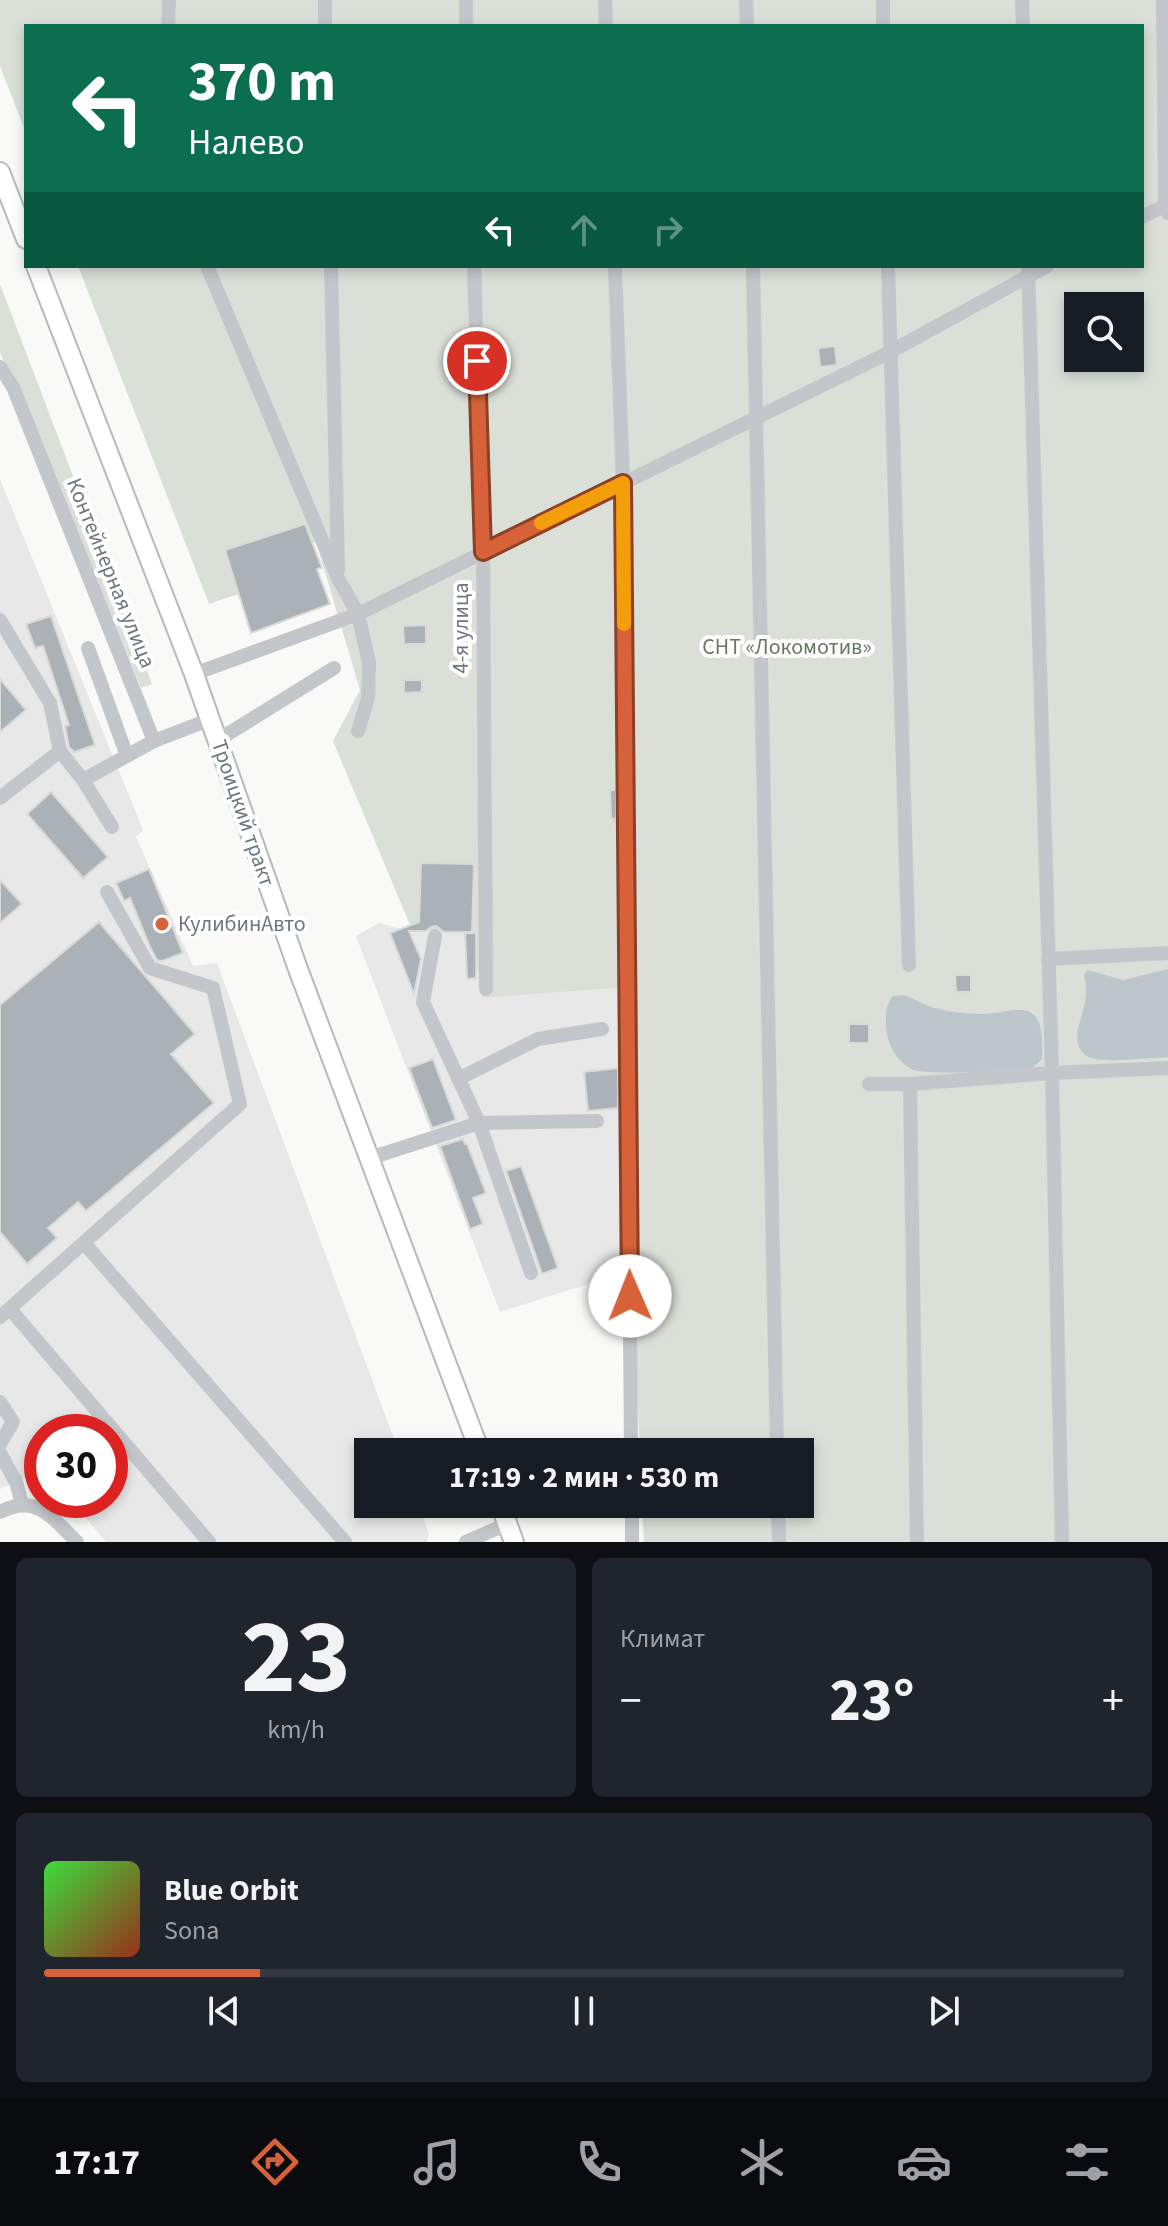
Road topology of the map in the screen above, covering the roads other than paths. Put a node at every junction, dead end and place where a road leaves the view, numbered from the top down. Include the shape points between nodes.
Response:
1 (169, 0) edge
2 (325, 0) edge
3 (466, 0) edge
4 (605, 0) edge
5 (746, 0) edge
6 (883, 0) edge
7 (1022, 0) edge
8 (1163, 0) edge
9 (168, 24) edge
10 (325, 24) edge
11 (466, 24) edge
12 (606, 24) edge
13 (747, 24) edge
14 (883, 24) edge
15 (1023, 24) edge
16 (0, 172) edge
17 (1167, 207) edge
18 (1144, 216) edge
19 (24, 234) edge
20 (37, 268) edge
21 (208, 268) edge
22 (331, 268) edge
23 (474, 268) edge
24 (615, 268) edge
25 (753, 268) edge
26 (888, 268) edge
27 (1028, 271) edge
28 (890, 352) junction
29 (0, 367) edge
30 (756, 418) junction
31 (623, 483) junction
32 (483, 552) junction
33 (338, 578) junction
34 (358, 614) junction
35 (0, 620) edge
36 (88, 648) dead end
37 (334, 668) dead end
38 (194, 674) junction
39 (211, 719) junction
40 (358, 731) dead end
41 (218, 740) junction
42 (154, 741) junction
43 (60, 751) junction
44 (127, 756) junction
45 (83, 780) junction
46 (0, 798) edge
47 (112, 827) dead end
48 (107, 892) dead end
49 (435, 936) dead end
50 (1168, 953) edge
51 (1048, 959) junction
52 (909, 965) dead end
53 (486, 989) dead end
54 (602, 1029) dead end
55 (1168, 1068) edge
56 (1052, 1073) junction
57 (458, 1079) junction
58 (869, 1084) dead end
59 (910, 1084) junction
60 (597, 1121) dead end
61 (479, 1123) junction
62 (370, 1158) junction
63 (84, 1243) junction
64 (531, 1273) dead end
65 (5, 1313) edge
66 (0, 1402) edge
67 (475, 1438) edge
68 (631, 1438) edge
69 (777, 1438) edge
70 (0, 1444) edge
71 (0, 1453) edge
72 (22, 1504) junction
73 (0, 1512) edge
74 (505, 1518) edge
75 (632, 1518) edge
76 (778, 1518) edge
77 (507, 1524) junction
78 (77, 1542) edge
79 (209, 1542) edge
80 (345, 1542) edge
81 (466, 1542) edge
82 (514, 1542) edge
83 (632, 1542) edge
84 (779, 1542) edge
85 (917, 1542) edge
86 (1062, 1542) edge

1 - 9 street
2 - 10 street
3 - 11 street
4 - 12 street
5 - 13 street
6 - 14 street
7 - 15 street
8 - 17 street
16 - 19 main road
17 - 18 street
20 - 38 main road, Троицкий тракт
21 - 33 street
22 - 33 street
23 - 32 street, 4-я улица
24 - 31 street
25 - 30 street
26 - 28 street
27 - 28 street
27 - 51 street
28 - 30 street
28 - 52 street
29 - 42 street, Контейнерная улица via 13,387
30 - 31 street
30 - 69 street
31 - 32 street
31 - 68 street
32 - 34 street
32 - 53 street, 4-я улица
33 - 34 street
34 - 38 street
34 - 40 street via 369,663 368,698
35 - 43 street via 50,703
36 - 44 street
37 - 41 street
38 - 39 main road, Троицкий тракт
39 - 41 main road, Троицкий тракт
39 - 42 street
41 - 62 main road, Троицкий тракт
42 - 44 street
43 - 45 street
43 - 46 street
44 - 45 street
45 - 47 street
48 - 63 street via 150,968 213,988 240,1104
49 - 57 street via 423,1002
50 - 51 street
51 - 56 street
54 - 57 street via 538,1039
55 - 56 street
56 - 59 street
56 - 86 street
57 - 61 street
58 - 59 street
59 - 85 street
60 - 61 street
61 - 62 street
61 - 64 street
62 - 67 main road, Троицкий тракт
63 - 65 street
63 - 80 street
65 - 79 street
66 - 70 street via 13,1422
71 - 72 street
72 - 73 street
72 - 78 street via 50,1515
74 - 77 main road
75 - 83 street
76 - 84 street
77 - 81 street
77 - 82 main road

